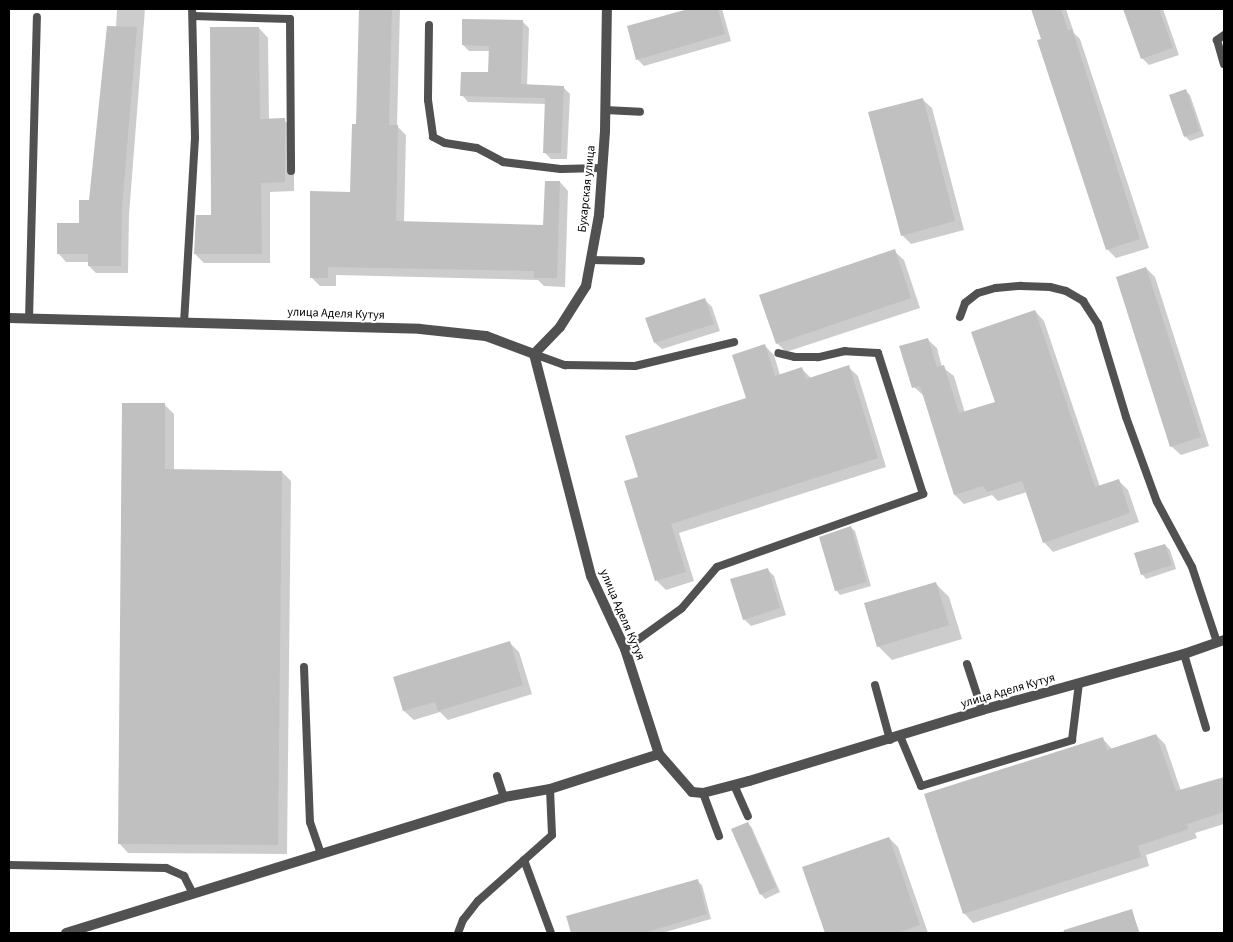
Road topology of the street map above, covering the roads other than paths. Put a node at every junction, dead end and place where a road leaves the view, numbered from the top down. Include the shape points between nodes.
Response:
1 (607, 9) edge
2 (192, 12) edge
3 (37, 17) dead end
4 (429, 25) dead end
5 (1224, 35) edge
6 (1224, 64) edge
7 (605, 110) junction
8 (640, 112) dead end
9 (602, 168) junction
10 (291, 170) dead end
11 (590, 260) junction
12 (641, 261) dead end
13 (960, 317) dead end
14 (9, 318) edge
15 (29, 318) junction
16 (184, 323) junction
17 (734, 342) dead end
18 (778, 353) dead end
19 (534, 354) junction
20 (1220, 641) edge
21 (625, 649) junction
22 (1184, 654) junction
23 (967, 664) dead end
24 (304, 667) dead end
25 (1079, 683) junction
26 (875, 685) dead end
27 (982, 710) junction
28 (1206, 728) dead end
29 (895, 738) junction
30 (660, 754) junction
31 (497, 776) dead end
32 (734, 785) junction
33 (550, 789) junction
34 (703, 793) junction
35 (504, 797) junction
36 (748, 816) dead end
37 (719, 836) dead end
38 (321, 854) junction
39 (524, 860) junction
40 (9, 865) edge
41 (193, 894) junction
42 (66, 933) edge
43 (458, 933) edge
44 (551, 933) edge

1 - 7 street, Бухарская улица
2 - 10 lane via 290,19
2 - 16 lane via 195,138
3 - 15 lane
4 - 9 lane via 428,100 433,137 445,143 477,148 503,162 560,169
5 - 6 lane via 1217,40
7 - 8 lane
7 - 9 street, Бухарская улица
9 - 11 street, Бухарская улица
11 - 12 lane
11 - 19 street, Бухарская улица via 586,286 560,327
13 - 20 lane via 965,303 978,293 996,288 1050,286 1083,302 1098,324 1126,418 1150,483 1192,567
14 - 15 street, улица Аделя Кутуя
15 - 16 street, улица Аделя Кутуя
16 - 19 street, улица Аделя Кутуя via 420,329 486,336
17 - 19 lane via 635,366 565,365
18 - 21 lane via 818,357 845,350 878,353 923,494 717,566 682,608
19 - 21 street, улица Аделя Кутуя via 591,576
20 - 22 street, улица Аделя Кутуя
21 - 30 street, улица Аделя Кутуя
22 - 25 street, улица Аделя Кутуя
22 - 28 lane
23 - 27 lane
24 - 38 lane via 310,822
25 - 27 street, улица Аделя Кутуя
25 - 29 lane via 1072,740 921,786
26 - 29 lane
27 - 29 street, улица Аделя Кутуя
29 - 32 street, улица Аделя Кутуя
30 - 33 street
30 - 34 street, улица Аделя Кутуя via 692,792
31 - 35 lane
32 - 34 street, улица Аделя Кутуя
32 - 36 lane
33 - 35 street
33 - 39 lane via 552,835
34 - 37 lane
35 - 38 street
38 - 41 street
39 - 43 lane via 478,902 462,920
39 - 44 lane
40 - 41 lane via 166,868 184,876
41 - 42 street

